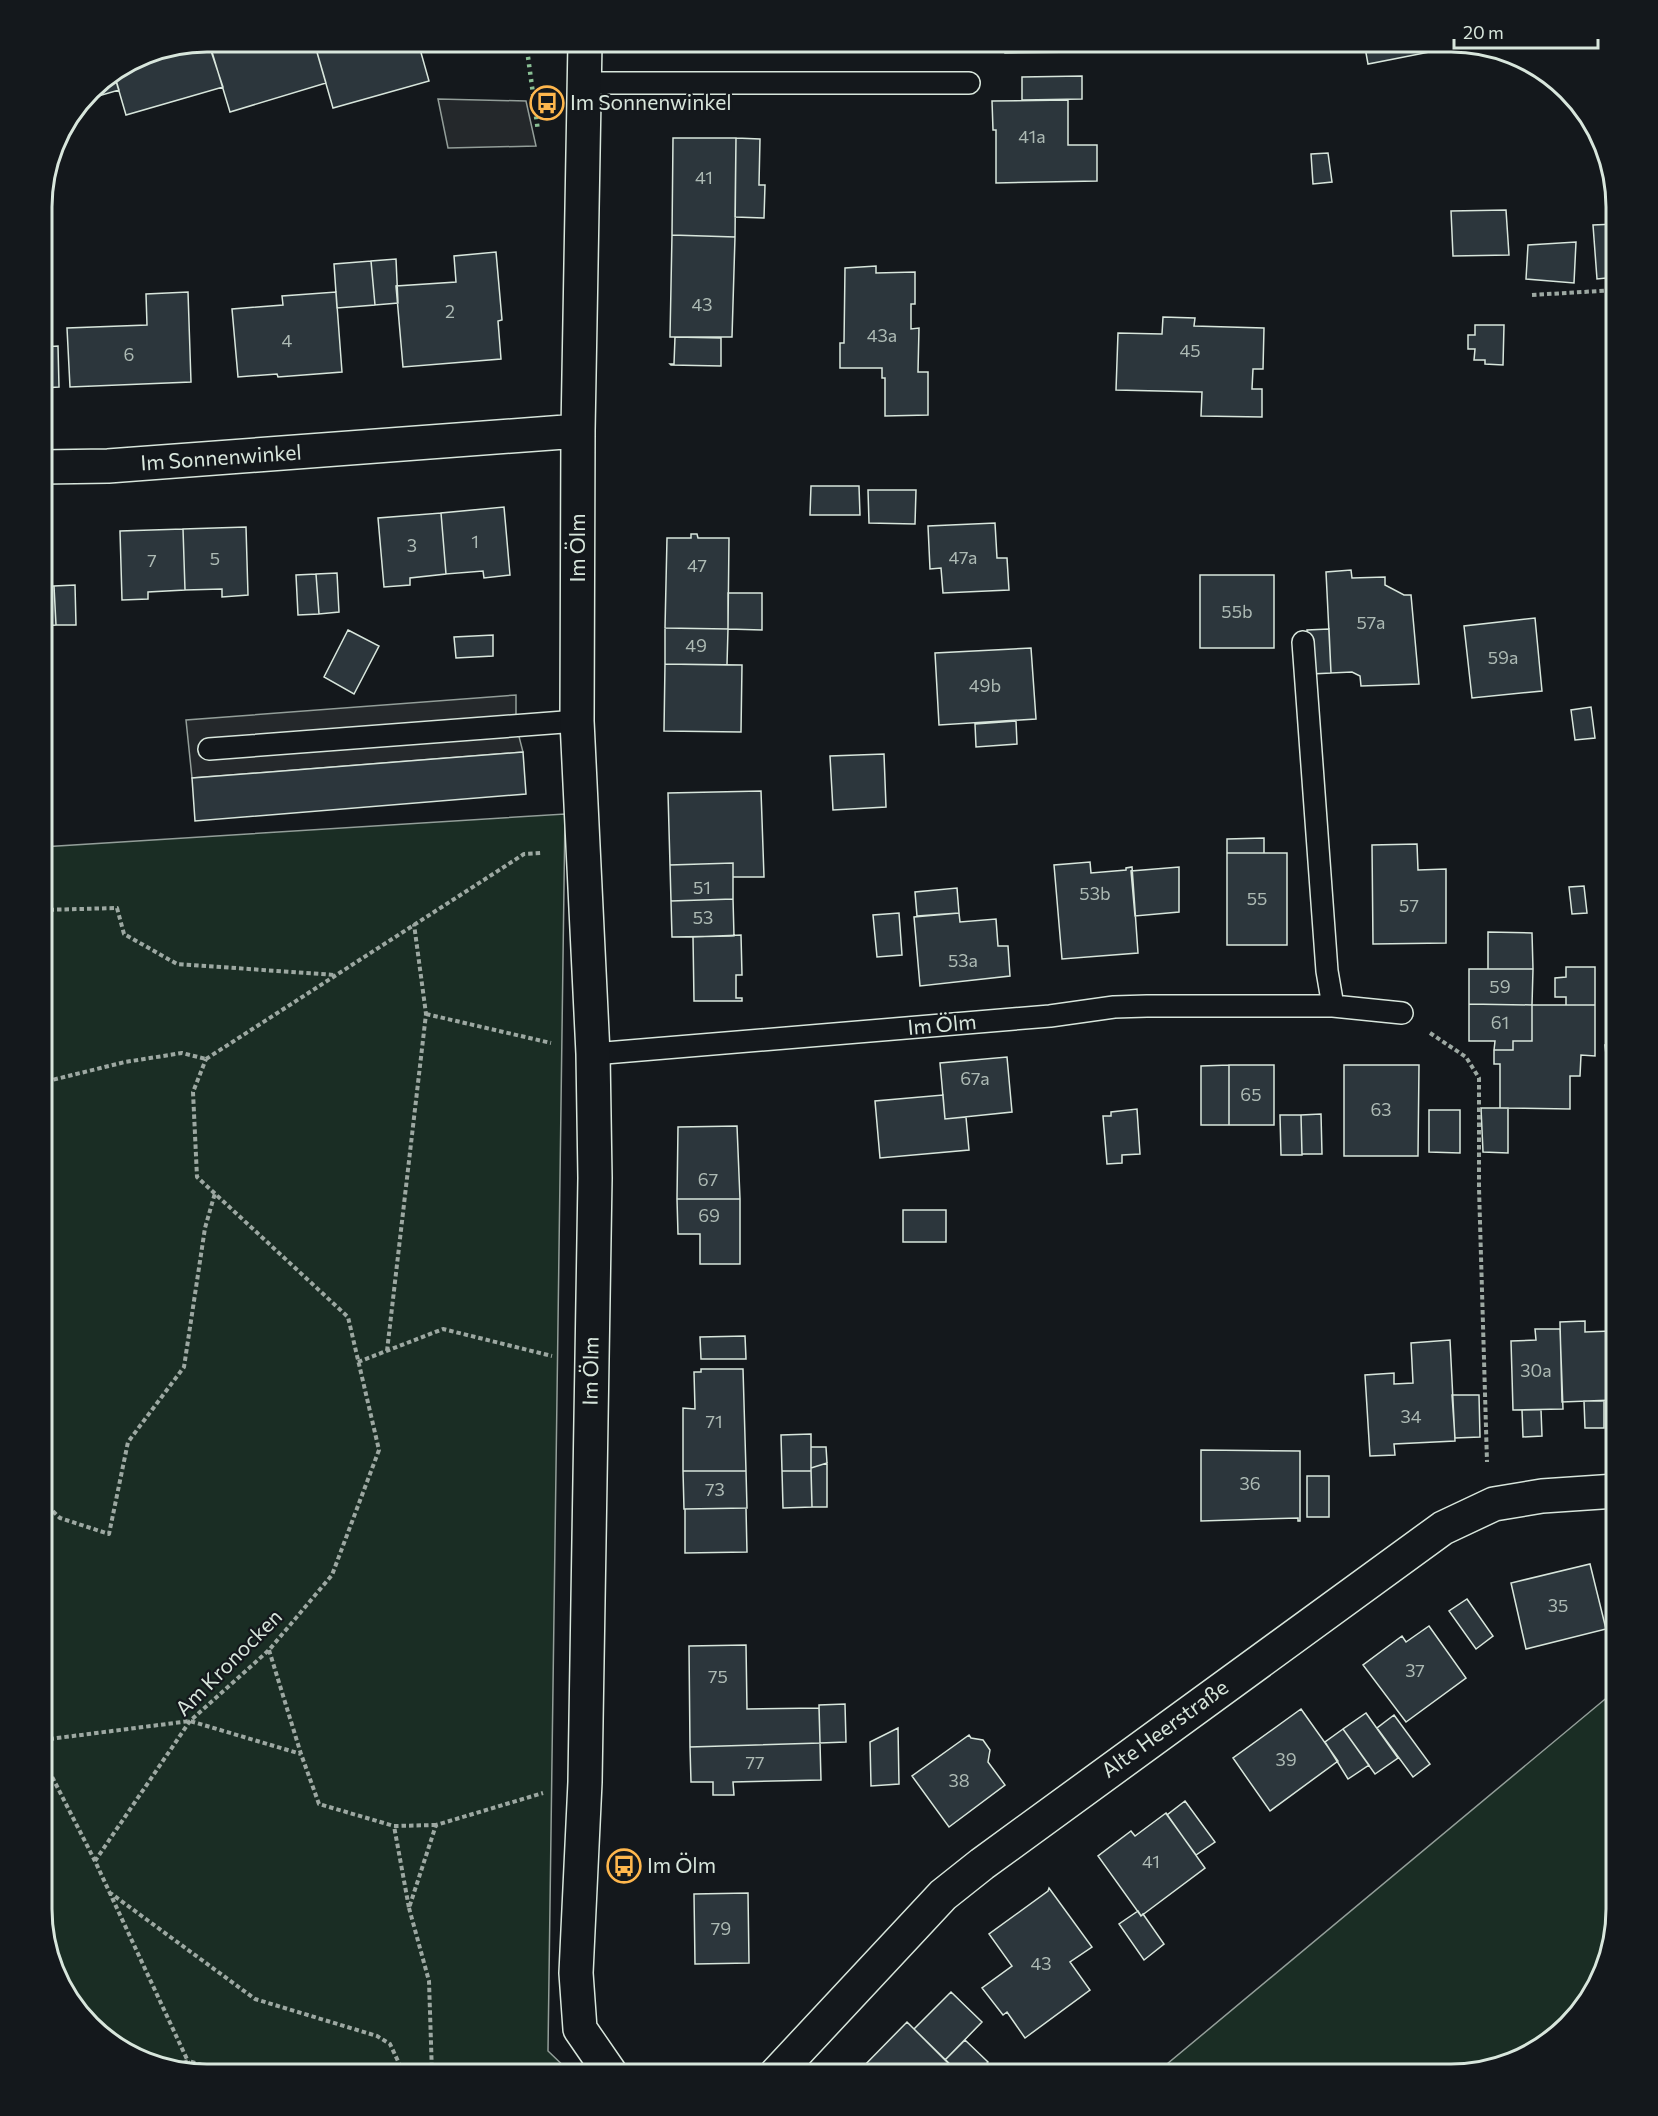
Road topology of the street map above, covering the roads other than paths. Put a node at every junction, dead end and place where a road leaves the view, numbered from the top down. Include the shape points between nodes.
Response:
1 (585, 52) edge
2 (584, 83) junction
3 (969, 83) dead end
4 (578, 431) junction
5 (53, 467) edge
6 (1303, 642) dead end
7 (577, 721) junction
8 (209, 750) dead end
9 (1333, 1006) junction
10 (1401, 1013) road end
11 (594, 1054) junction
12 (1606, 1492) edge
13 (604, 2064) edge
14 (785, 2064) edge

1 - 2 street, Im Ölm
2 - 3 lane
2 - 4 street, Im Ölm
4 - 5 street, Im Sonnenwinkel
4 - 7 street, Im Ölm
6 - 9 lane via 1327,971
7 - 8 lane
7 - 11 street, Im Ölm
9 - 10 lane, Im Ölm
9 - 11 lane, Im Ölm via 1114,1007 1038,1017
11 - 13 street, Im Ölm via 585,1782 576,1973 580,2030
12 - 14 street, Alte Heerstraße via 1494,1504 1443,1528 943,1895

